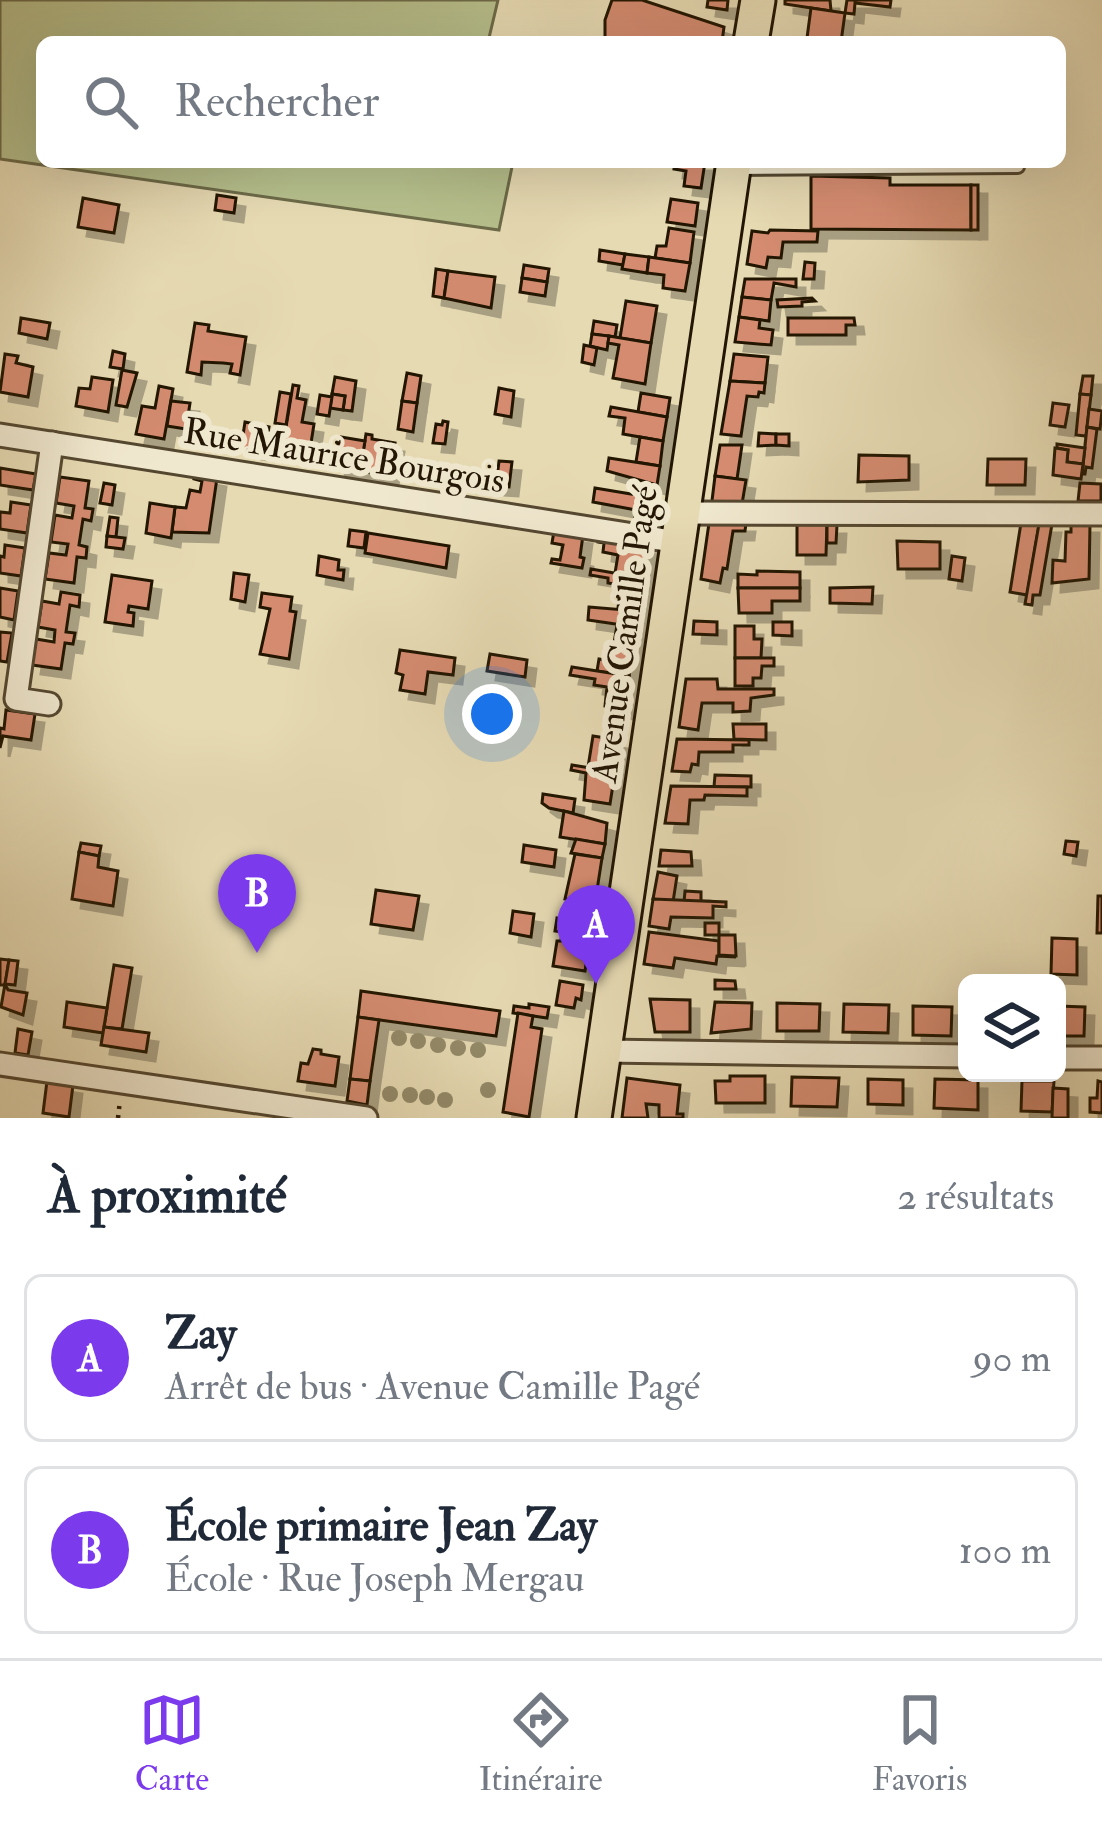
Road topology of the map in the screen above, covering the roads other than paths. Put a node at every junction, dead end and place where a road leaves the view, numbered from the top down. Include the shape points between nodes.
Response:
1 (758, 0) edge
2 (753, 36) edge
3 (733, 168) edge
4 (0, 435) edge
5 (52, 443) junction
6 (1102, 514) edge
7 (680, 527) junction
8 (8, 698) edge
9 (49, 704) dead end
10 (604, 1051) junction
11 (958, 1056) edge
12 (1066, 1058) edge
13 (1102, 1058) edge
14 (0, 1064) edge
15 (366, 1118) edge
16 (594, 1118) edge

1 - 2 main road
3 - 7 main road, Avenue Camille Pagé
4 - 5 street, Rue Maurice Bourgois
5 - 7 street, Rue Maurice Bourgois
5 - 8 street
6 - 7 street, Rue Maurice Bourgois
7 - 10 main road, Avenue Camille Pagé
8 - 9 street
10 - 11 street
10 - 16 main road, Avenue Camille Pagé
12 - 13 street
14 - 15 street

